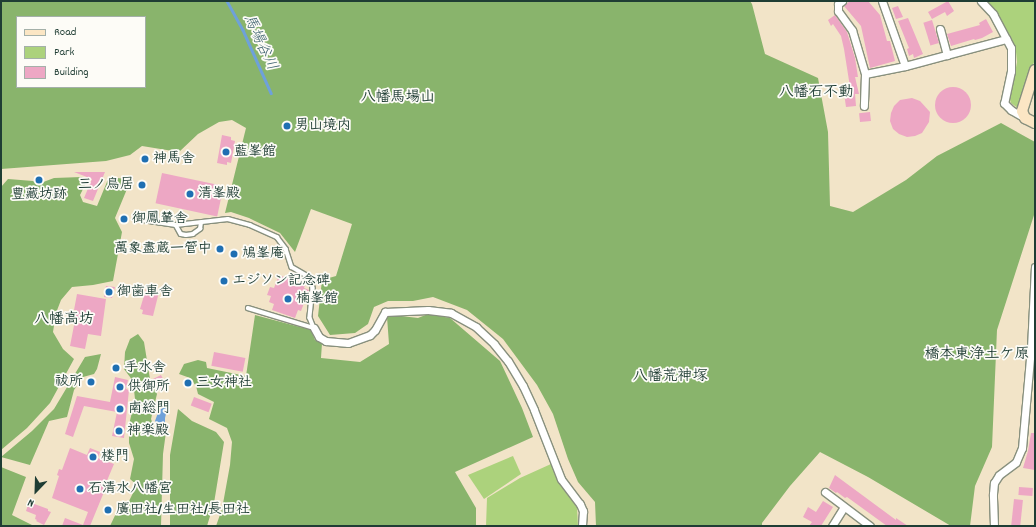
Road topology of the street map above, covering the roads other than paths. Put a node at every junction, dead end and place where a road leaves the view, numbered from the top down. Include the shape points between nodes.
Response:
1 (842, 1) edge
2 (882, 1) edge
3 (981, 1) edge
4 (940, 29) dead end
5 (1006, 39) junction
6 (947, 55) junction
7 (905, 66) junction
8 (1035, 70) edge
9 (865, 74) junction
10 (864, 106) dead end
11 (1025, 118) junction
12 (1035, 123) edge
13 (136, 219) dead end
14 (201, 223) junction
15 (176, 225) junction
16 (1035, 267) edge
17 (248, 308) dead end
18 (314, 328) junction
19 (825, 492) dead end
20 (844, 507) junction
21 (582, 526) edge
22 (832, 526) edge
23 (870, 526) edge
24 (994, 526) edge

1 - 9 street via 838,4 838,11 852,30
2 - 7 street
3 - 5 street via 993,14
4 - 6 street
5 - 6 street
5 - 11 street via 1011,48 1011,71 1004,103
6 - 7 street
7 - 9 street
8 - 11 street via 1022,111
9 - 10 street
11 - 12 street
13 - 15 lane
14 - 15 lane
14 - 15 lane via 200,229 186,235 181,234
14 - 18 lane via 228,219 277,237 286,250 292,268 312,282 314,288 310,318
16 - 24 street via 1022,448 1016,462 999,475 994,483
17 - 18 lane
18 - 21 street via 326,341 348,343 370,335 385,312 428,310 451,313 476,327 508,361 523,386 561,479 580,504
19 - 20 street
20 - 22 street
20 - 23 street

